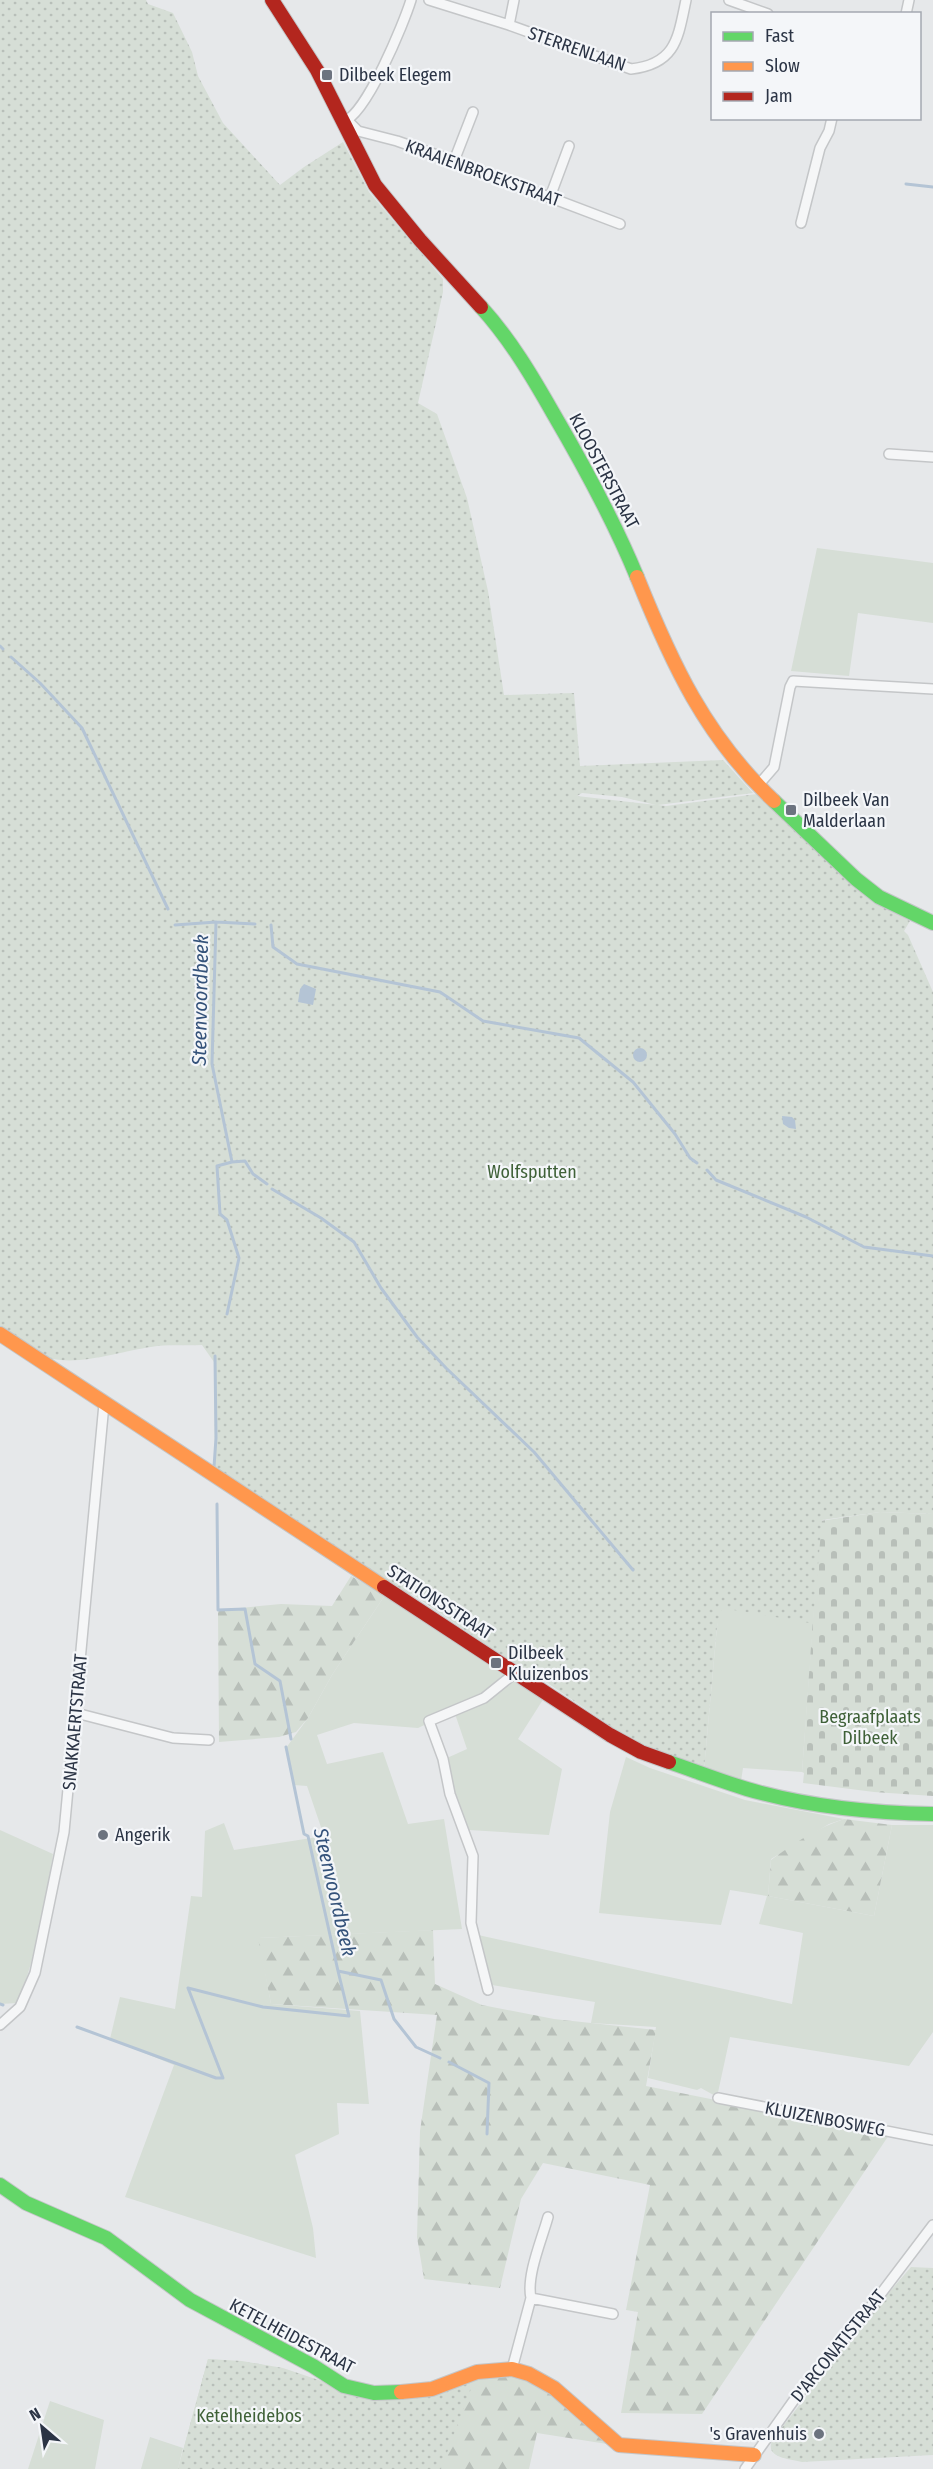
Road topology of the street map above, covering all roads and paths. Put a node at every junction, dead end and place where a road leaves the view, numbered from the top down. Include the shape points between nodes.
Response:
1 (272, 0) edge
2 (411, 0) edge
3 (429, 0) edge
4 (514, 0) edge
5 (686, 0) edge
6 (729, 0) edge
7 (762, 12) edge
8 (509, 25) junction
9 (473, 111) dead end
10 (832, 120) edge
11 (346, 121) junction
12 (569, 146) dead end
13 (454, 161) junction
14 (550, 197) junction
15 (801, 223) dead end
16 (620, 224) dead end
17 (889, 454) dead end
18 (933, 457) edge
19 (933, 689) edge
20 (760, 789) junction
21 (933, 923) edge
22 (0, 1334) edge
23 (104, 1404) junction
24 (515, 1673) junction
25 (76, 1713) junction
26 (209, 1740) dead end
27 (933, 1814) edge
28 (488, 1990) dead end
29 (0, 2025) edge
30 (717, 2098) dead end
31 (933, 2140) edge
32 (0, 2185) edge
33 (548, 2217) dead end
34 (933, 2225) edge
35 (531, 2298) junction
36 (613, 2314) dead end
37 (512, 2369) junction
38 (754, 2455) junction
39 (745, 2469) edge

1 - 11 street, KLOOSTERSTRAAT
2 - 11 street via 397,41 360,108
3 - 8 street, STERRENLAAN
4 - 8 street
5 - 8 street, STERRENLAAN via 678,41 666,56 648,67 631,69
6 - 7 street
9 - 13 street
10 - 15 street via 819,148
11 - 13 street, KRAAIENBROEKSTRAAT via 358,131
11 - 20 street, KLOOSTERSTRAAT via 375,185 494,321 525,365 578,456 685,686 716,737
12 - 14 street
13 - 14 street, KRAAIENBROEKSTRAAT
14 - 16 street, KRAAIENBROEKSTRAAT
17 - 18 street
19 - 20 street via 793,681 774,766
20 - 21 street, KLOOSTERSTRAAT via 879,897
22 - 23 street, STATIONSSTRAAT
23 - 24 street, STATIONSSTRAAT
23 - 25 street, SNAKKAERTSTRAAT
24 - 27 street, STATIONSSTRAAT via 625,1744 678,1766 779,1796 878,1813
24 - 28 street via 484,1698 429,1721 473,1856 471,1923
25 - 26 street via 173,1738
25 - 29 street, SNAKKAERTSTRAAT via 64,1832 35,1973 20,2007
30 - 31 street, KLUIZENBOSWEG
32 - 37 street, KETELHEIDESTRAAT via 26,2202 106,2238 190,2300 344,2386 374,2393 408,2392 432,2389 477,2372
33 - 35 street via 531,2278
34 - 38 street, D'ARCONATISTRAAT
35 - 36 street
35 - 37 street
37 - 38 street, KETELHEIDESTRAAT via 554,2388 619,2445
38 - 39 street, D'ARCONATISTRAAT

